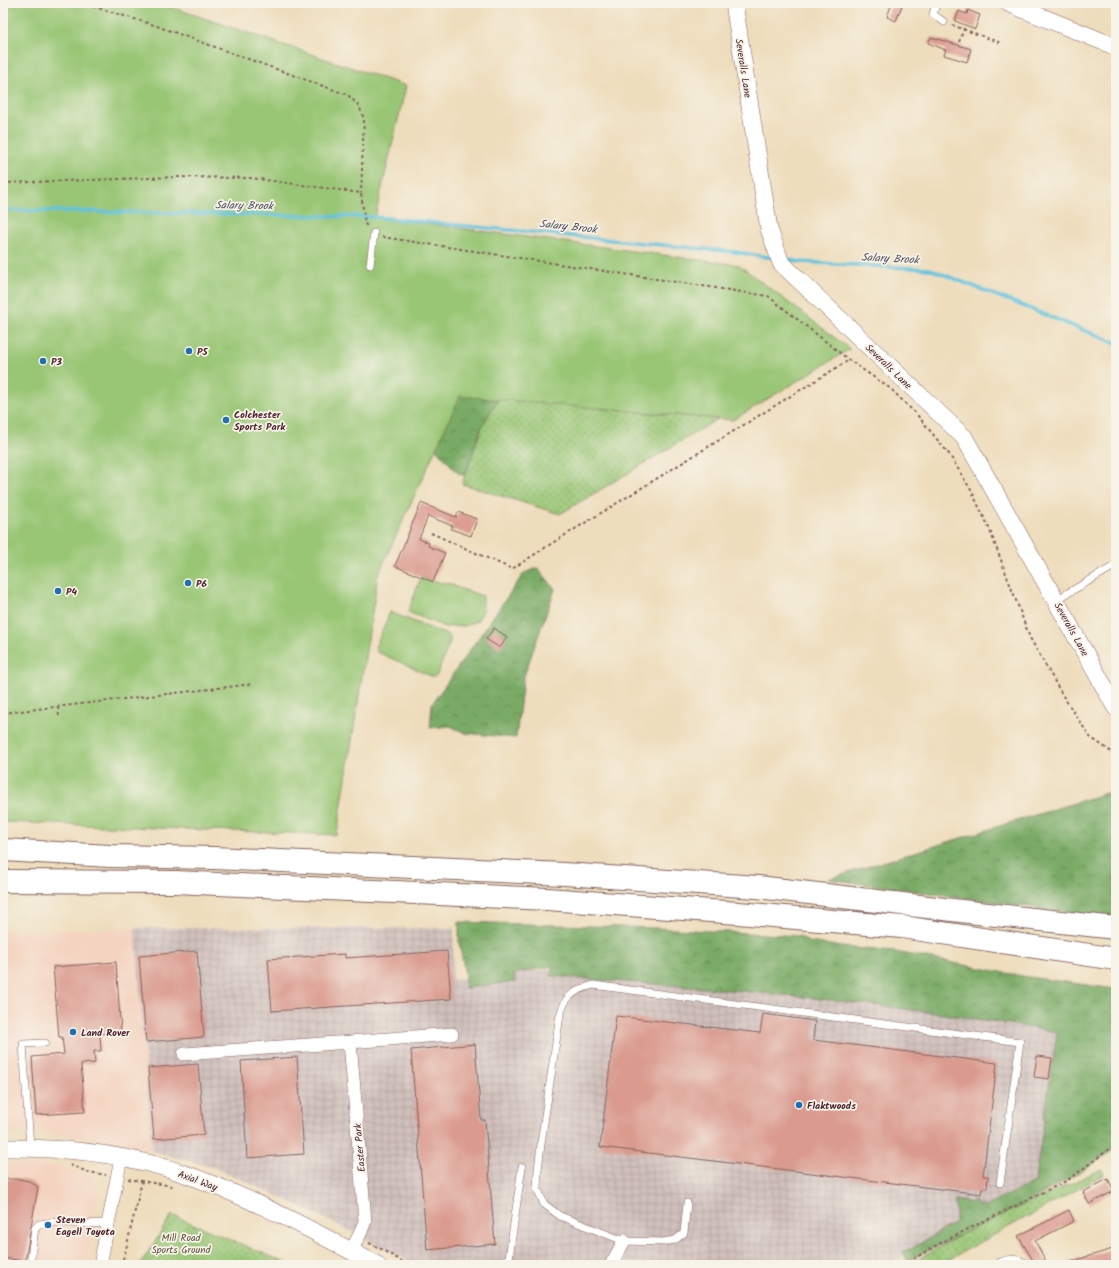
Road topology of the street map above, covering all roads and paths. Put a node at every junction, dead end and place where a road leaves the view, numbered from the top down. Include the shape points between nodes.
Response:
1 (82, 3) edge
2 (734, 3) edge
3 (935, 3) edge
4 (1008, 3) edge
5 (944, 22) joint
6 (964, 26) dead end
7 (963, 29) junction
8 (959, 42) dead end
9 (1001, 43) dead end
10 (1116, 47) edge
11 (3, 183) edge
12 (361, 193) junction
13 (374, 233) junction
14 (370, 265) dead end
15 (849, 360) junction
16 (431, 533) dead end
17 (1116, 565) edge
18 (1055, 600) junction
19 (253, 684) dead end
20 (58, 706) junction
21 (1116, 708) edge
22 (3, 713) edge
23 (59, 718) dead end
24 (1116, 755) edge
25 (3, 850) edge
26 (110, 856) junction
27 (3, 858) edge
28 (3, 881) edge
29 (175, 882) junction
30 (3, 893) edge
31 (1116, 928) edge
32 (1116, 959) edge
33 (452, 1034) dead end
34 (350, 1042) junction
35 (45, 1043) dead end
36 (184, 1054) dead end
37 (1116, 1144) edge
38 (30, 1147) junction
39 (3, 1148) edge
40 (121, 1158) junction
41 (67, 1164) dead end
42 (522, 1167) dead end
43 (118, 1177) junction
44 (142, 1181) junction
45 (1000, 1183) dead end
46 (179, 1187) dead end
47 (687, 1203) dead end
48 (108, 1223) junction
49 (624, 1241) junction
50 (351, 1251) junction
51 (1019, 1263) edge
52 (30, 1265) edge
53 (100, 1265) edge
54 (120, 1265) edge
55 (377, 1265) edge
56 (508, 1265) edge
57 (611, 1265) edge
58 (903, 1265) edge
59 (1001, 1265) edge

1 - 12 path via 154,25 348,95 359,106 364,119
2 - 18 street, Severalls Lane via 769,229 781,263 964,437
3 - 5 lane via 933,14
4 - 10 street
5 - 7 path
6 - 7 path
7 - 8 path
7 - 9 path
11 - 12 path via 176,177 251,178
12 - 13 path via 365,224
13 - 14 lane
13 - 15 path via 377,237 768,296
15 - 16 path via 512,569
15 - 24 path via 890,389 918,416 949,454 971,490 989,528 1030,638 1090,737
17 - 18 lane
18 - 21 street, Severalls Lane
19 - 20 path
20 - 22 path
20 - 23 path
25 - 26 highway
26 - 27 highway
26 - 31 highway via 214,858 564,874 758,887
28 - 29 highway
29 - 30 highway
29 - 32 highway via 547,899 738,913 902,927
33 - 34 street
34 - 36 street
34 - 50 street, Easter Park via 365,1221
35 - 38 lane via 23,1044
37 - 58 path via 1068,1180 942,1242
38 - 39 street, Axial Way
38 - 40 street, Axial Way via 58,1148
40 - 43 street
40 - 50 street, Axial Way via 187,1175 240,1196
41 - 43 path via 88,1172
42 - 56 lane
43 - 44 path
43 - 48 street
44 - 46 path
44 - 54 path via 126,1253
45 - 49 lane via 1020,1042 593,986 572,994 564,1002 560,1015 542,1136 538,1188 544,1204 560,1216
47 - 49 lane via 684,1234 675,1240
48 - 52 lane via 39,1224 35,1228
48 - 53 street
49 - 57 street
50 - 55 street, Axial Way
51 - 59 street via 1006,1262

